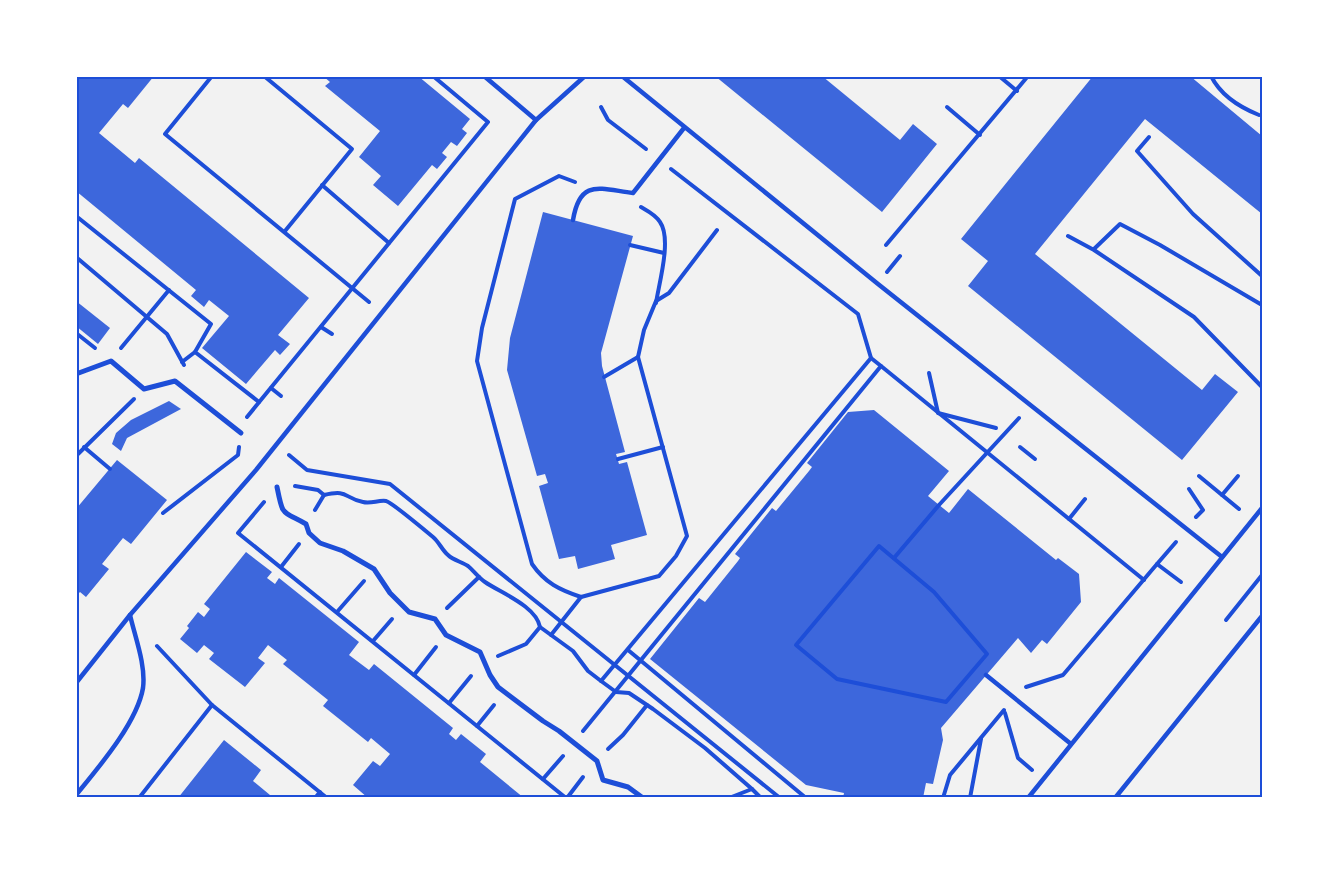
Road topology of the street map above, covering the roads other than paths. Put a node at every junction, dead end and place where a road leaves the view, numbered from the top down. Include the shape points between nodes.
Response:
1 (484, 76) edge
2 (585, 76) edge
3 (622, 76) edge
4 (536, 120) junction
5 (684, 128) junction
6 (573, 220) dead end
7 (76, 374) edge
8 (241, 433) road end
9 (277, 487) road end
10 (1263, 508) edge
11 (1222, 557) junction
12 (130, 615) junction
13 (1263, 616) edge
14 (986, 675) dead end
15 (76, 682) edge
16 (1071, 744) junction
17 (76, 795) edge
18 (643, 798) edge
19 (1028, 798) edge
20 (1115, 798) edge

1 - 4 lane
2 - 4 lane
3 - 5 lane
4 - 12 lane via 262,462
5 - 6 lane via 633,193 593,188 584,192 576,204
5 - 11 lane
7 - 8 street via 111,361 144,389 176,381
9 - 18 street via 280,506 292,519 306,524 320,543 374,569 402,606 435,619 446,635 480,651 498,687 597,761 603,780 628,787
10 - 11 lane
11 - 16 lane
12 - 15 lane
12 - 17 lane via 142,664 143,688 113,749
13 - 20 lane
14 - 16 lane
16 - 19 lane

